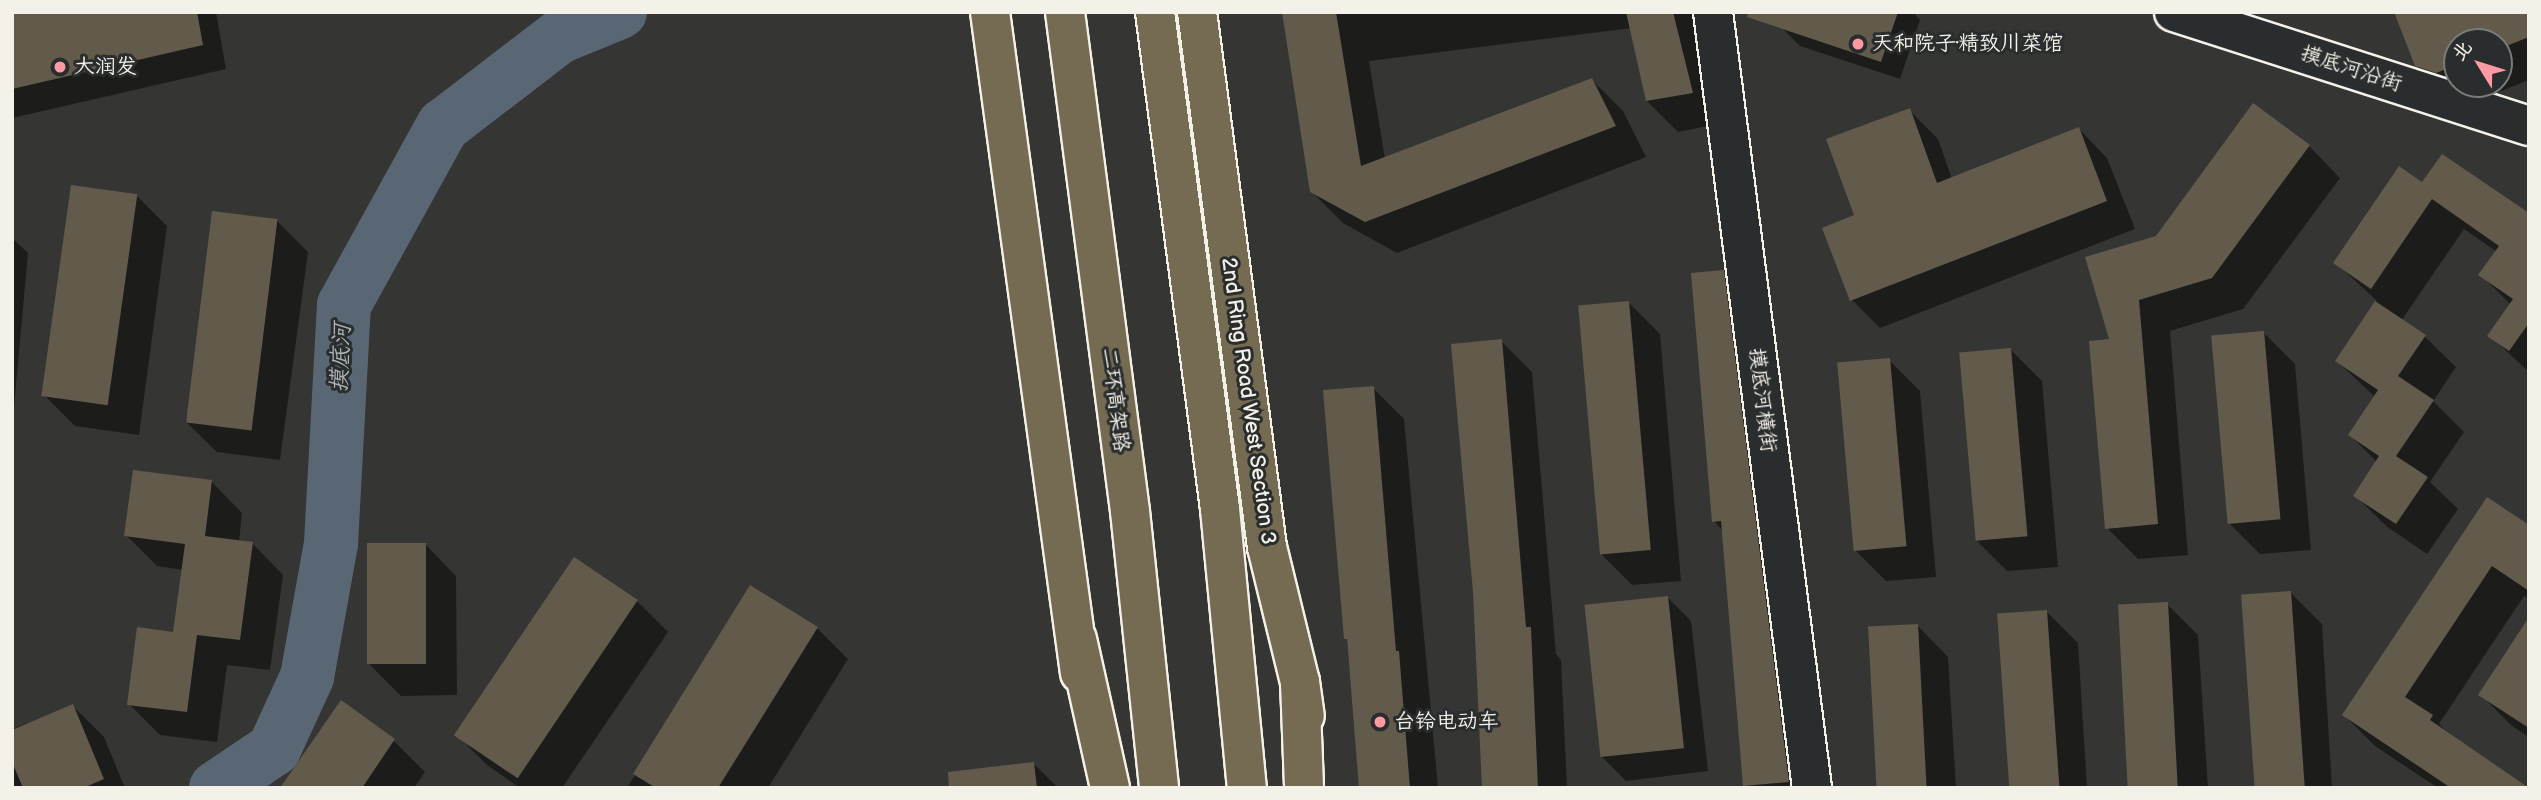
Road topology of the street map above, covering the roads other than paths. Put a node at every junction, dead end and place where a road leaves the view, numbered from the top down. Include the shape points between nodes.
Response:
1 (990, 12) edge
2 (1065, 12) edge
3 (1155, 12) edge
4 (1196, 12) edge
5 (1713, 12) edge
6 (2174, 12) edge
7 (2529, 126) edge
8 (1077, 639) junction
9 (1300, 682) junction
10 (1091, 788) edge
11 (1110, 788) edge
12 (1159, 788) edge
13 (1247, 788) edge
14 (1304, 788) edge
15 (1314, 788) edge
16 (1812, 788) edge

1 - 8 main road
2 - 12 main road, 二环高架路 via 1130,511
3 - 13 main road via 1220,509
4 - 9 main road, 2nd Ring Road West Section 3 via 1267,547
5 - 16 street, 摸底河横街
6 - 7 street, 摸底河沿街
8 - 10 main road
8 - 11 main road
9 - 14 main road
9 - 15 main road, 2nd Ring Road West Section 3

